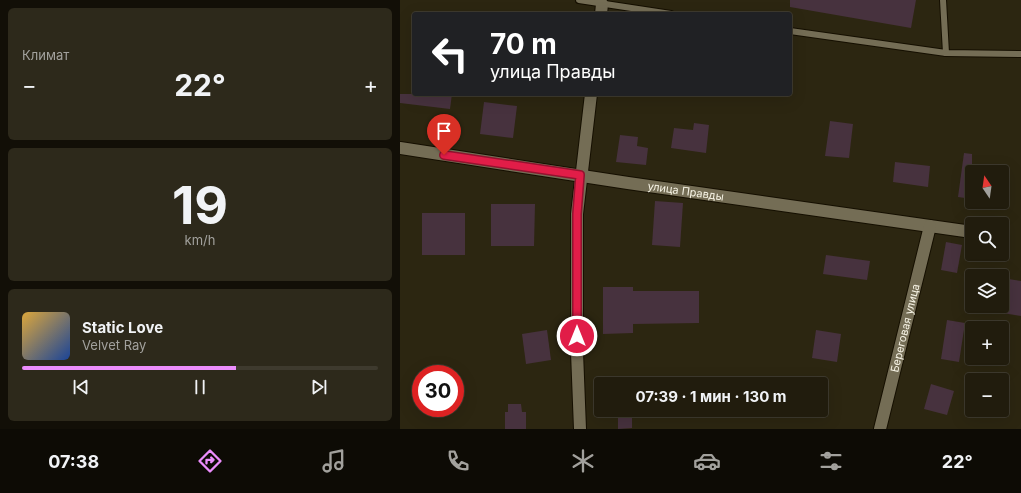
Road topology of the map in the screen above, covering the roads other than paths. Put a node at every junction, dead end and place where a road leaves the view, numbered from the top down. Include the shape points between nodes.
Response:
1 (579, 0) edge
2 (943, 0) edge
3 (602, 6) edge
4 (654, 12) edge
5 (792, 31) edge
6 (946, 53) junction
7 (1021, 54) edge
8 (590, 96) edge
9 (400, 148) edge
10 (580, 175) junction
11 (930, 226) junction
12 (965, 231) edge
13 (580, 429) edge
14 (880, 429) edge

1 - 3 lane
2 - 6 lane
3 - 4 lane
5 - 6 lane
6 - 7 lane
8 - 10 street
9 - 10 street, улица Правды
10 - 11 street, улица Правды
10 - 13 street via 577,214
11 - 12 street, улица Правды
11 - 14 street, Береговая улица

